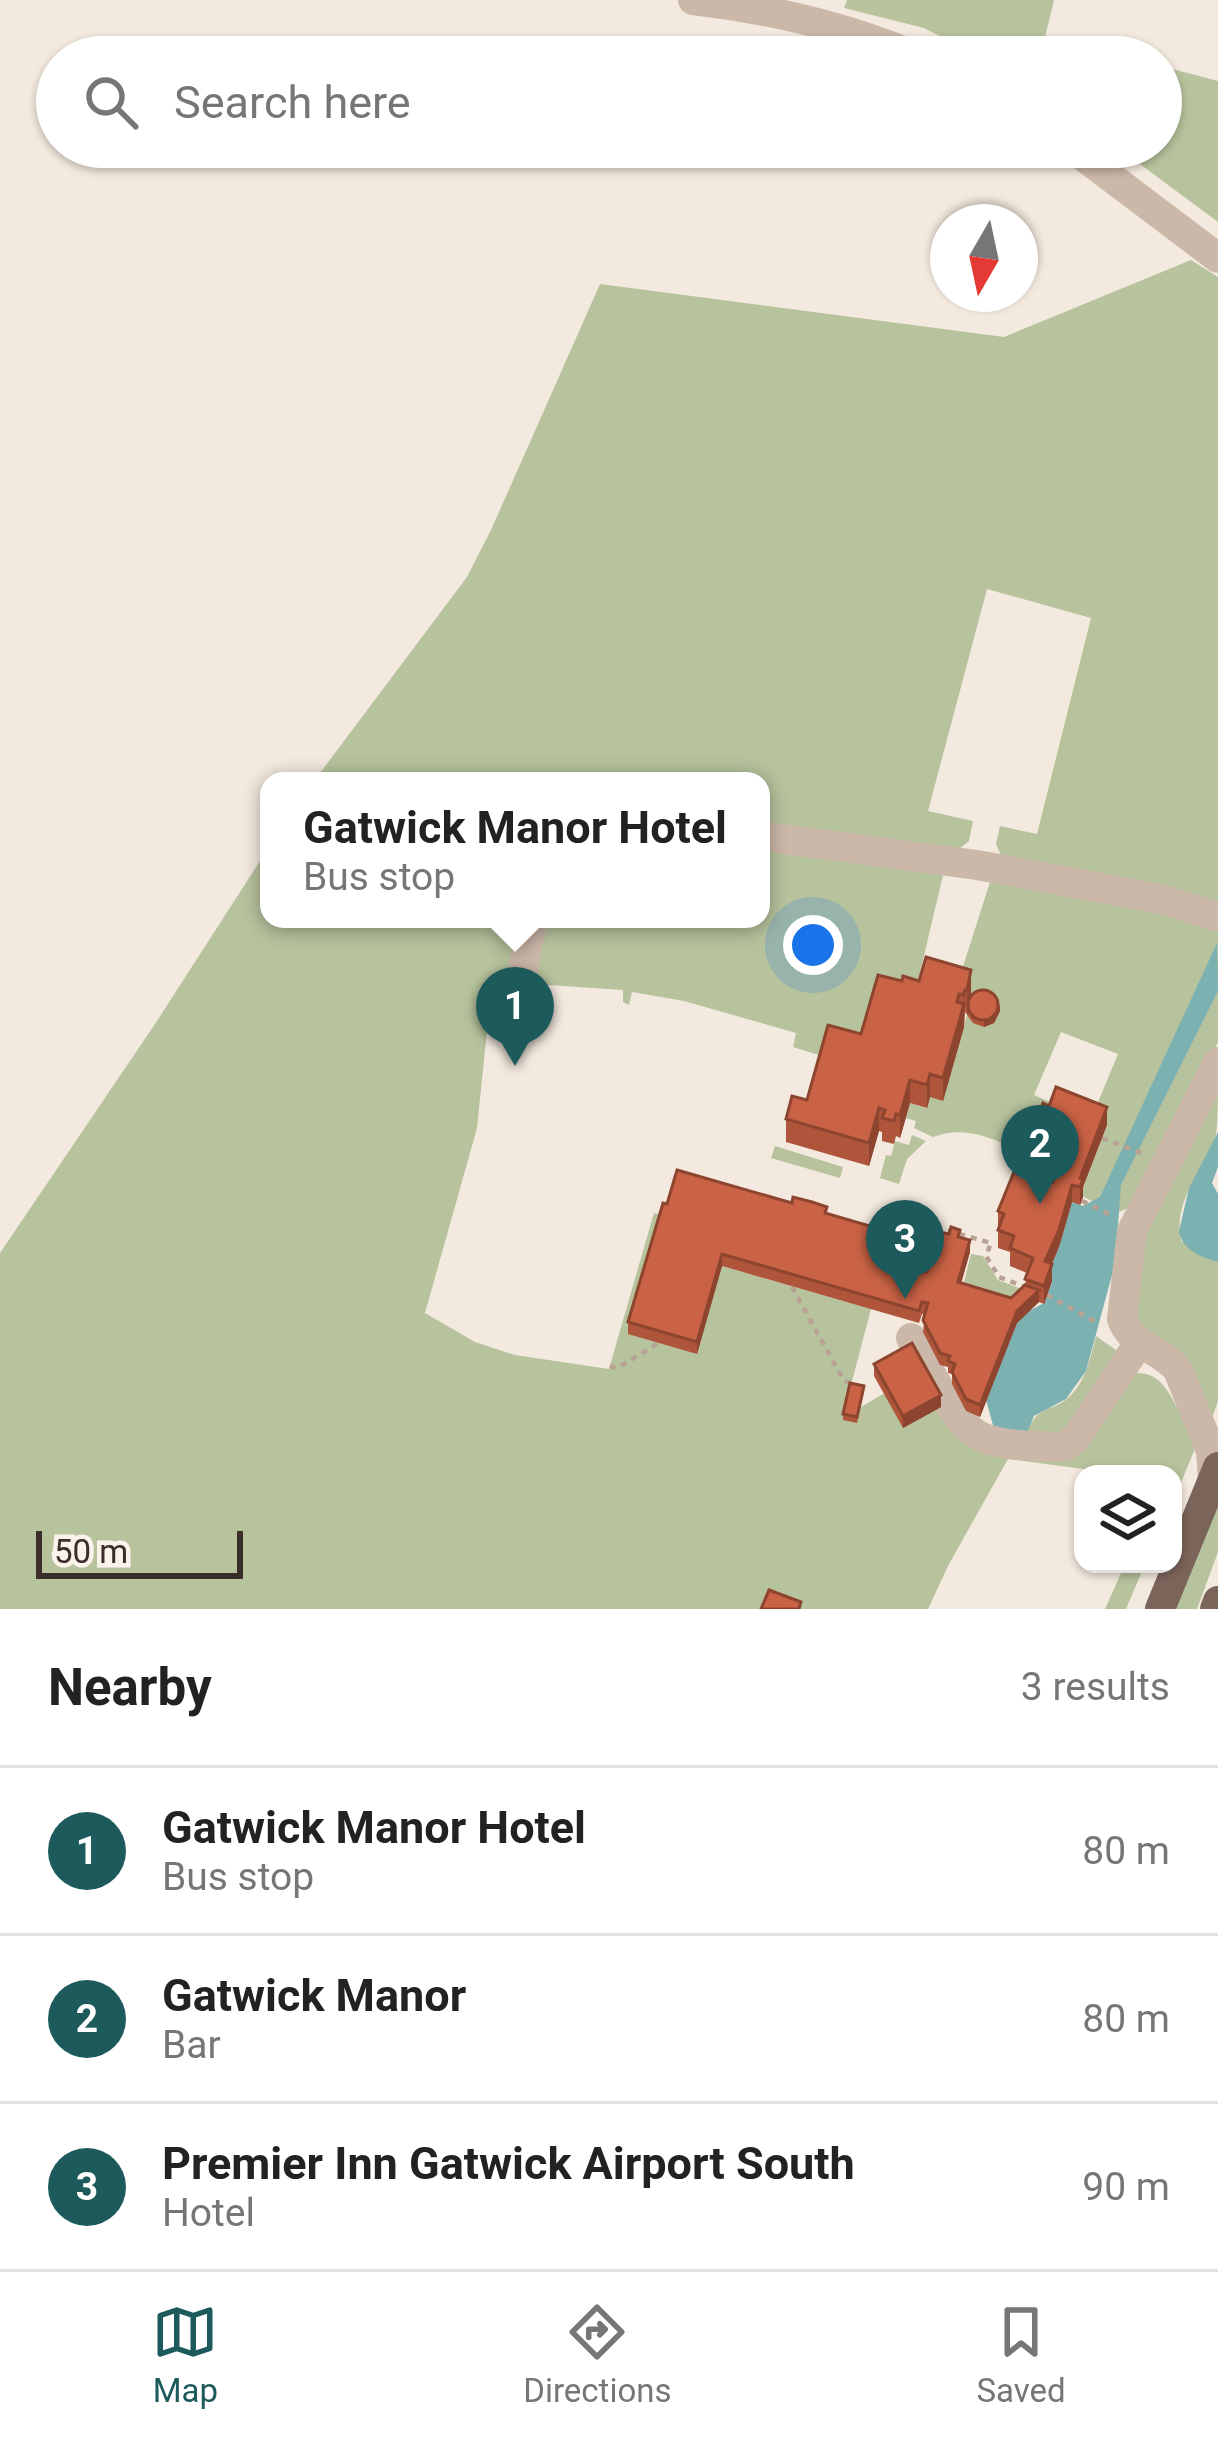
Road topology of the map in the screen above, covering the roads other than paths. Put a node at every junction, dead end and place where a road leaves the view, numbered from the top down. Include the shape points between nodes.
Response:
1 (694, 0) edge
2 (707, 1) edge
3 (864, 36) edge
4 (1099, 168) edge
5 (1218, 258) edge
6 (770, 837) edge
7 (1218, 917) edge
8 (530, 928) edge
9 (522, 1020) dead end
10 (1218, 1062) edge
11 (911, 1338) edge
12 (1139, 1343) junction
13 (1216, 1473) edge
14 (1160, 1609) edge

1 - 2 street
2 - 3 street
4 - 5 street
6 - 7 street via 1137,893
8 - 9 street via 518,993
10 - 12 street via 1132,1231 1122,1319
11 - 12 street via 973,1432 1056,1447 1075,1439
12 - 13 street via 1178,1370
13 - 14 main road

